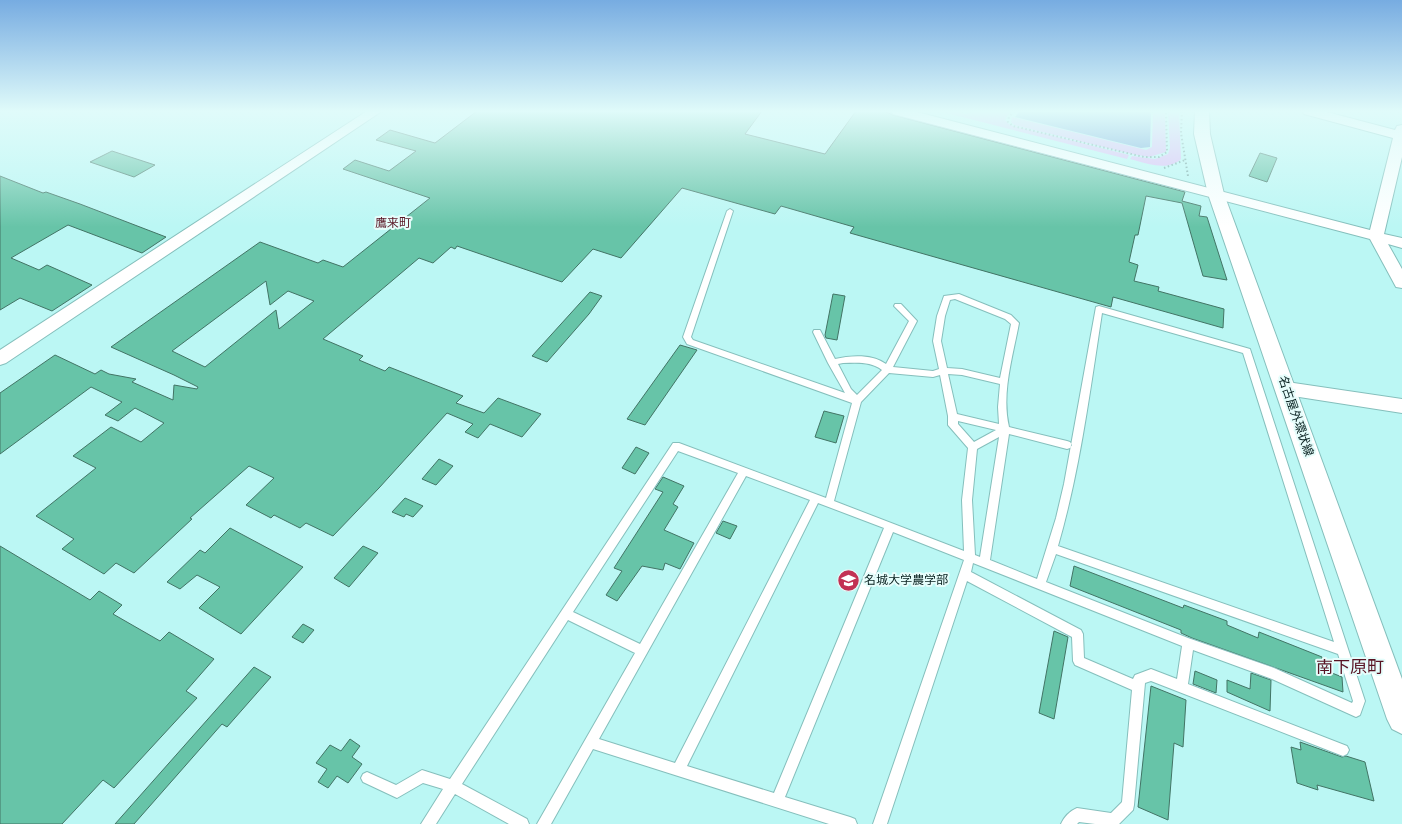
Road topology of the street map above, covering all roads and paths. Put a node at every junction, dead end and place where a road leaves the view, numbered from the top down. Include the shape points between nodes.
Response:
1 (317, 149) edge
2 (1052, 149) edge
3 (1108, 149) edge
4 (1167, 149) edge
5 (1183, 149) edge
6 (1206, 149) edge
7 (1397, 149) edge
8 (1185, 160) junction
9 (1159, 169) dead end
10 (1188, 176) dead end
11 (1216, 194) junction
12 (730, 211) dead end
13 (1376, 236) junction
14 (1402, 243) edge
15 (1402, 283) edge
16 (898, 306) dead end
17 (817, 332) dead end
18 (0, 358) edge
19 (832, 363) junction
20 (887, 370) junction
21 (943, 371) junction
22 (1005, 382) junction
23 (1287, 389) junction
24 (857, 401) junction
25 (1402, 406) edge
26 (953, 416) junction
27 (1006, 430) junction
28 (1067, 445) dead end
29 (973, 447) junction
30 (744, 471) junction
31 (816, 498) junction
32 (828, 503) junction
33 (890, 526) junction
34 (1053, 549) junction
35 (970, 558) junction
36 (984, 563) junction
37 (964, 574) junction
38 (1040, 585) junction
39 (566, 614) junction
40 (1188, 643) junction
41 (641, 650) junction
42 (1344, 650) junction
43 (1138, 687) junction
44 (1182, 687) junction
45 (1402, 719) edge
46 (590, 742) junction
47 (1343, 750) dead end
48 (678, 770) junction
49 (367, 778) dead end
50 (453, 786) junction
51 (776, 801) junction
52 (428, 824) edge
53 (522, 824) edge
54 (544, 824) edge
55 (850, 824) edge
56 (880, 824) edge
57 (1068, 824) edge

1 - 18 street
2 - 11 street
3 - 4 path via 1153,158 1164,155
5 - 8 path
6 - 11 main road, 名古屋外環状線
7 - 13 street
8 - 9 path
8 - 10 path
11 - 13 street
11 - 23 main road, 名古屋外環状線
12 - 24 lane via 686,337 690,342
13 - 14 street
13 - 15 street
16 - 20 lane via 913,321
17 - 19 lane
19 - 20 lane via 844,360 869,360
19 - 24 lane via 848,391
20 - 21 lane via 933,374
20 - 24 lane
21 - 22 lane via 980,375
21 - 22 lane via 937,341 941,316 947,298 956,296 1008,317 1015,323
21 - 26 lane
22 - 27 lane via 1003,422
23 - 25 street
23 - 45 main road, 名古屋外環状線
24 - 32 lane
26 - 27 lane
26 - 29 lane via 953,425
27 - 28 lane
27 - 29 lane
27 - 36 lane
29 - 35 lane via 967,500
30 - 31 lane
30 - 39 lane via 676,446
30 - 41 lane
31 - 32 lane
31 - 48 lane
32 - 33 lane
33 - 35 lane
33 - 51 lane
34 - 38 lane
34 - 42 lane
34 - 42 lane via 1076,447 1099,310 1247,351
35 - 36 lane
35 - 37 lane
36 - 38 lane
37 - 43 lane via 1077,634 1079,661
37 - 56 lane
38 - 40 lane
39 - 41 lane
39 - 50 lane
40 - 42 lane via 1274,674 1356,711 1359,701
40 - 44 lane
41 - 46 lane
43 - 44 lane via 1139,679 1151,675
43 - 57 lane via 1128,805 1114,820 1077,815
44 - 47 lane
46 - 48 lane
46 - 54 lane
48 - 51 lane
49 - 50 lane via 397,792 422,776
50 - 52 lane
50 - 53 lane
51 - 55 lane

